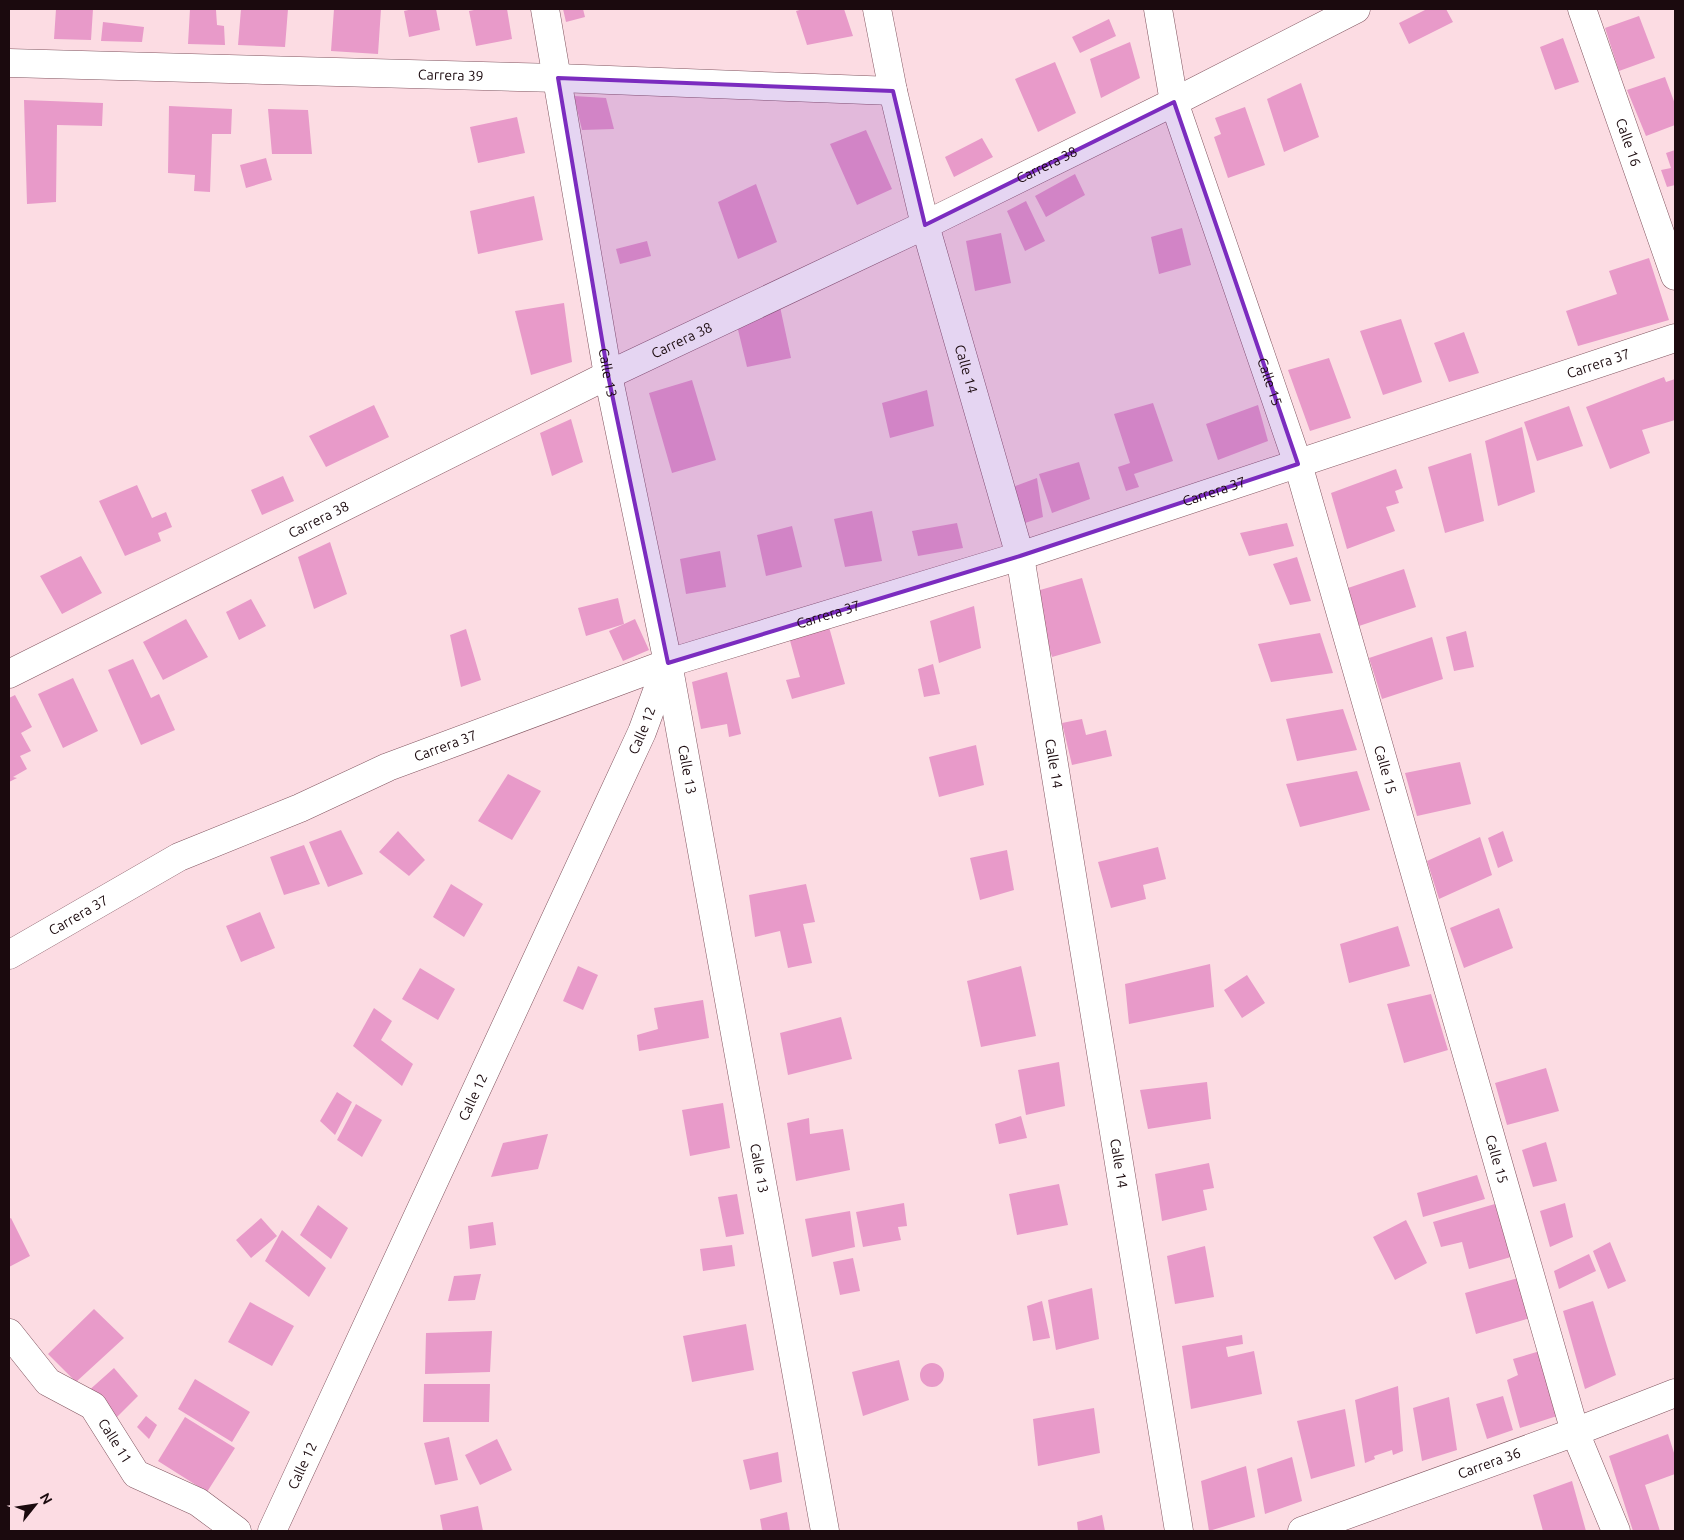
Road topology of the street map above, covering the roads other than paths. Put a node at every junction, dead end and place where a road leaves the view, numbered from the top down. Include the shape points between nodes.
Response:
1 (545, 9) edge
2 (877, 9) edge
3 (1158, 9) edge
4 (1356, 9) edge
5 (1582, 9) edge
6 (9, 63) edge
7 (558, 78) junction
8 (893, 91) junction
9 (1174, 102) junction
10 (925, 225) junction
11 (1675, 276) edge
12 (1675, 338) edge
13 (608, 375) junction
14 (1298, 464) junction
15 (1020, 556) junction
16 (668, 663) junction
17 (9, 674) edge
18 (9, 955) edge
19 (9, 1333) edge
20 (1675, 1393) edge
21 (1575, 1432) junction
22 (237, 1531) edge
23 (272, 1531) edge
24 (825, 1531) edge
25 (1179, 1531) edge
26 (1302, 1531) edge
27 (1616, 1531) edge

1 - 7 street, Calle 13
2 - 8 street, Calle 14
3 - 9 street, Calle 15
4 - 9 street, Carrera 38
5 - 11 street, Calle 16
6 - 7 street, Carrera 39
7 - 8 street, Carrera 39
7 - 13 street, Calle 13
8 - 10 street, Calle 14
9 - 10 street, Carrera 38
9 - 14 street, Calle 15
10 - 13 street, Carrera 38
10 - 15 street, Calle 14
12 - 14 street, Carrera 37
13 - 16 street, Calle 13
13 - 17 street, Carrera 38
14 - 15 street, Carrera 37
14 - 21 street, Calle 15
15 - 16 street, Carrera 37
15 - 25 street, Calle 14
16 - 18 street, Carrera 37 via 388,767 300,808 179,857
16 - 23 street, Calle 12 via 642,732
16 - 24 street, Calle 13
19 - 22 street, Calle 11 via 48,1382 93,1406 136,1474 198,1502
20 - 21 street, Carrera 36
21 - 26 street, Carrera 36
21 - 27 street, Calle 15

